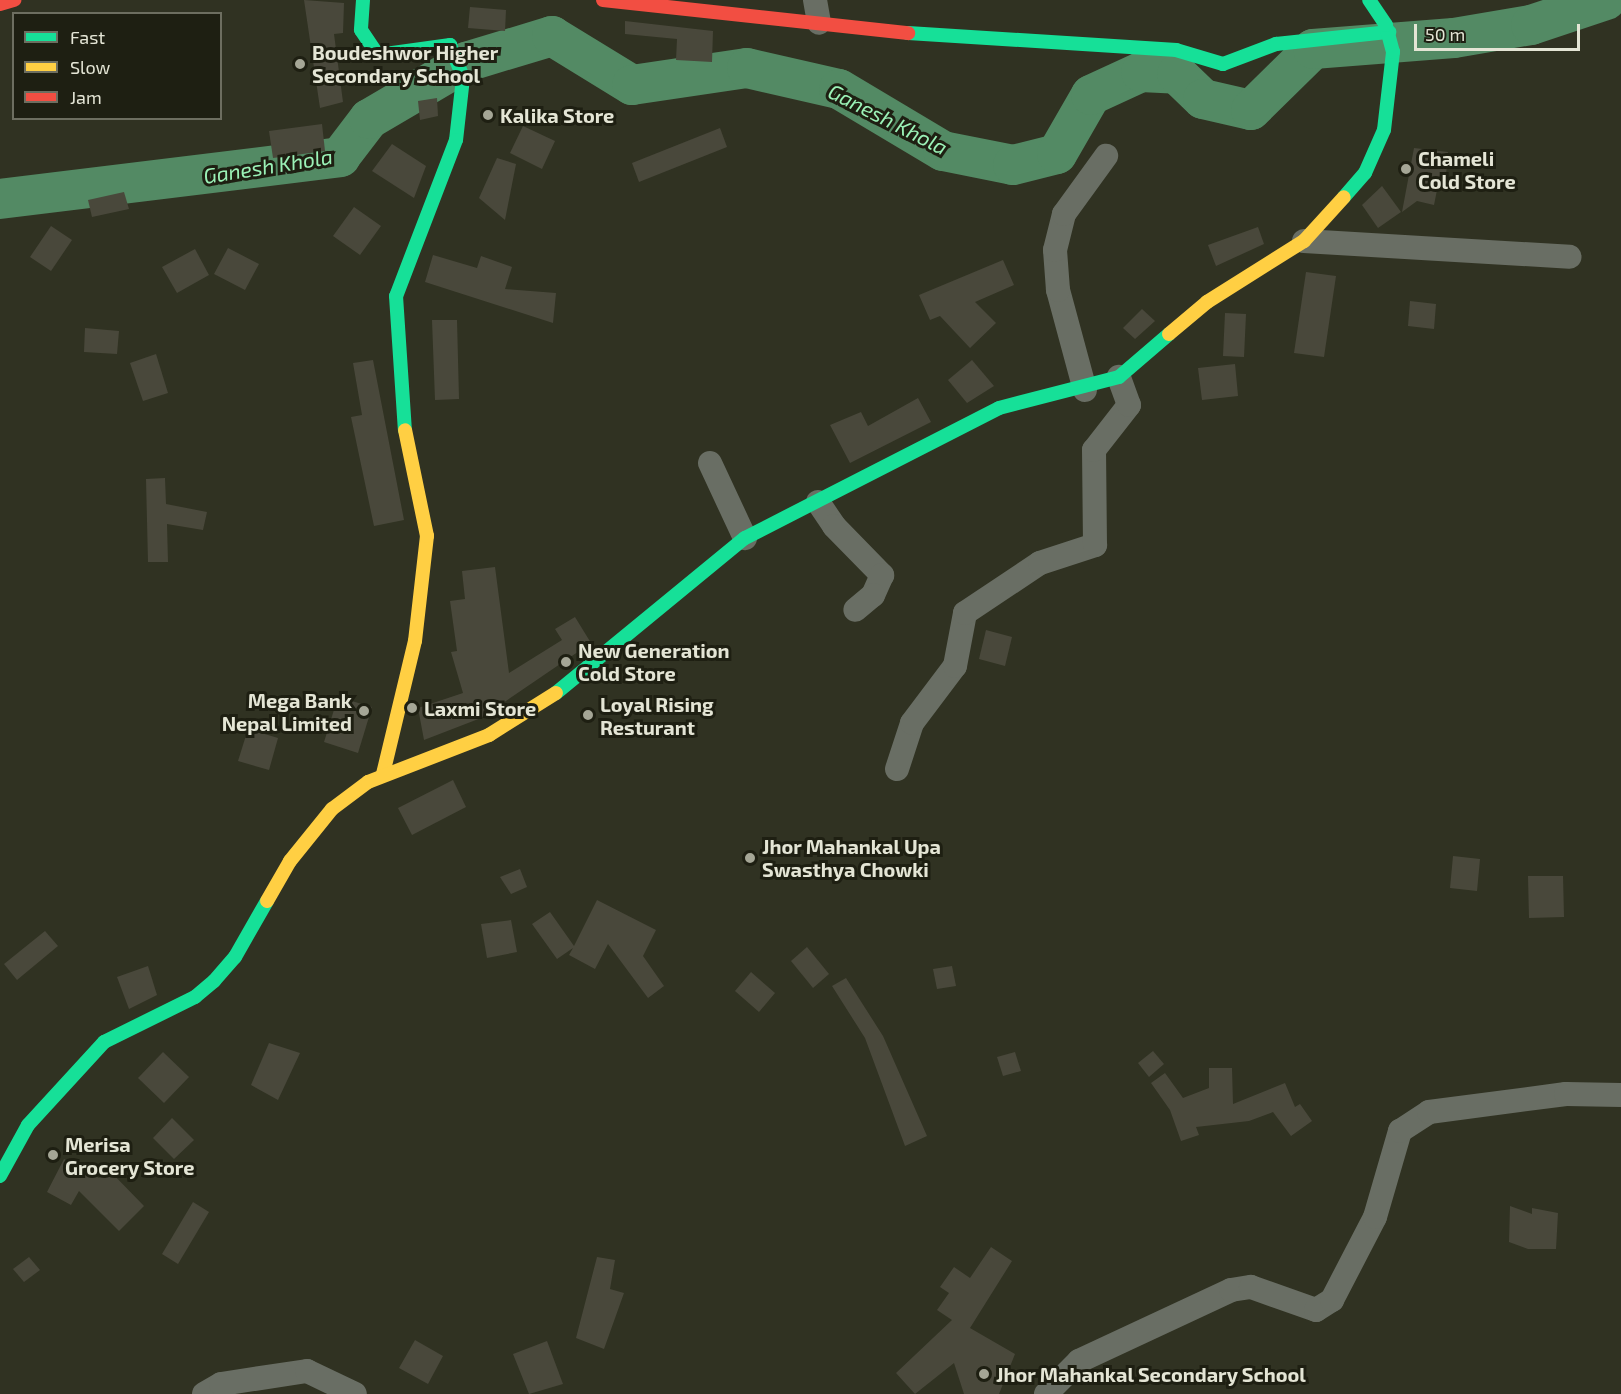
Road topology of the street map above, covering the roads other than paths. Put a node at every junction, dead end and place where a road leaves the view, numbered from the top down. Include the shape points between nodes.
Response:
1 (14, 0) edge
2 (363, 0) edge
3 (603, 0) edge
4 (1369, 0) edge
5 (0, 4) edge
6 (817, 11) edge
7 (1389, 32) junction
8 (1106, 156) dead end
9 (1304, 241) junction
10 (1570, 257) dead end
11 (1119, 377) junction
12 (1085, 390) junction
13 (710, 463) dead end
14 (818, 501) junction
15 (745, 538) junction
16 (855, 610) dead end
17 (897, 769) dead end
18 (383, 774) junction
19 (1621, 1095) edge
20 (0, 1176) edge
21 (204, 1394) edge
22 (355, 1394) edge
23 (1046, 1394) edge

1 - 5 street
2 - 18 street via 361,30 378,56 450,45 463,78 456,140 396,296 399,400 427,536 415,641
3 - 6 street
4 - 7 street
6 - 7 street via 995,43 1165,49 1223,64 1276,44
7 - 9 street via 1393,52 1391,103 1378,147 1365,173
8 - 12 street via 1064,214 1054,250 1058,290
9 - 10 street
9 - 11 street via 1207,302
11 - 12 street
11 - 17 street via 1129,405 1094,450 1095,545 1040,563 965,613 955,666 912,723
12 - 14 street via 999,408
13 - 15 street
14 - 15 street
14 - 16 street via 834,526 882,574 873,595
15 - 18 street via 547,700 489,735
18 - 20 street via 332,809 290,861 235,957 214,981 195,997 104,1042 28,1125
19 - 23 street via 1566,1094 1429,1112 1400,1131 1375,1217 1332,1300 1316,1310 1251,1287 1231,1290 1078,1361
21 - 22 street via 221,1384 307,1371

